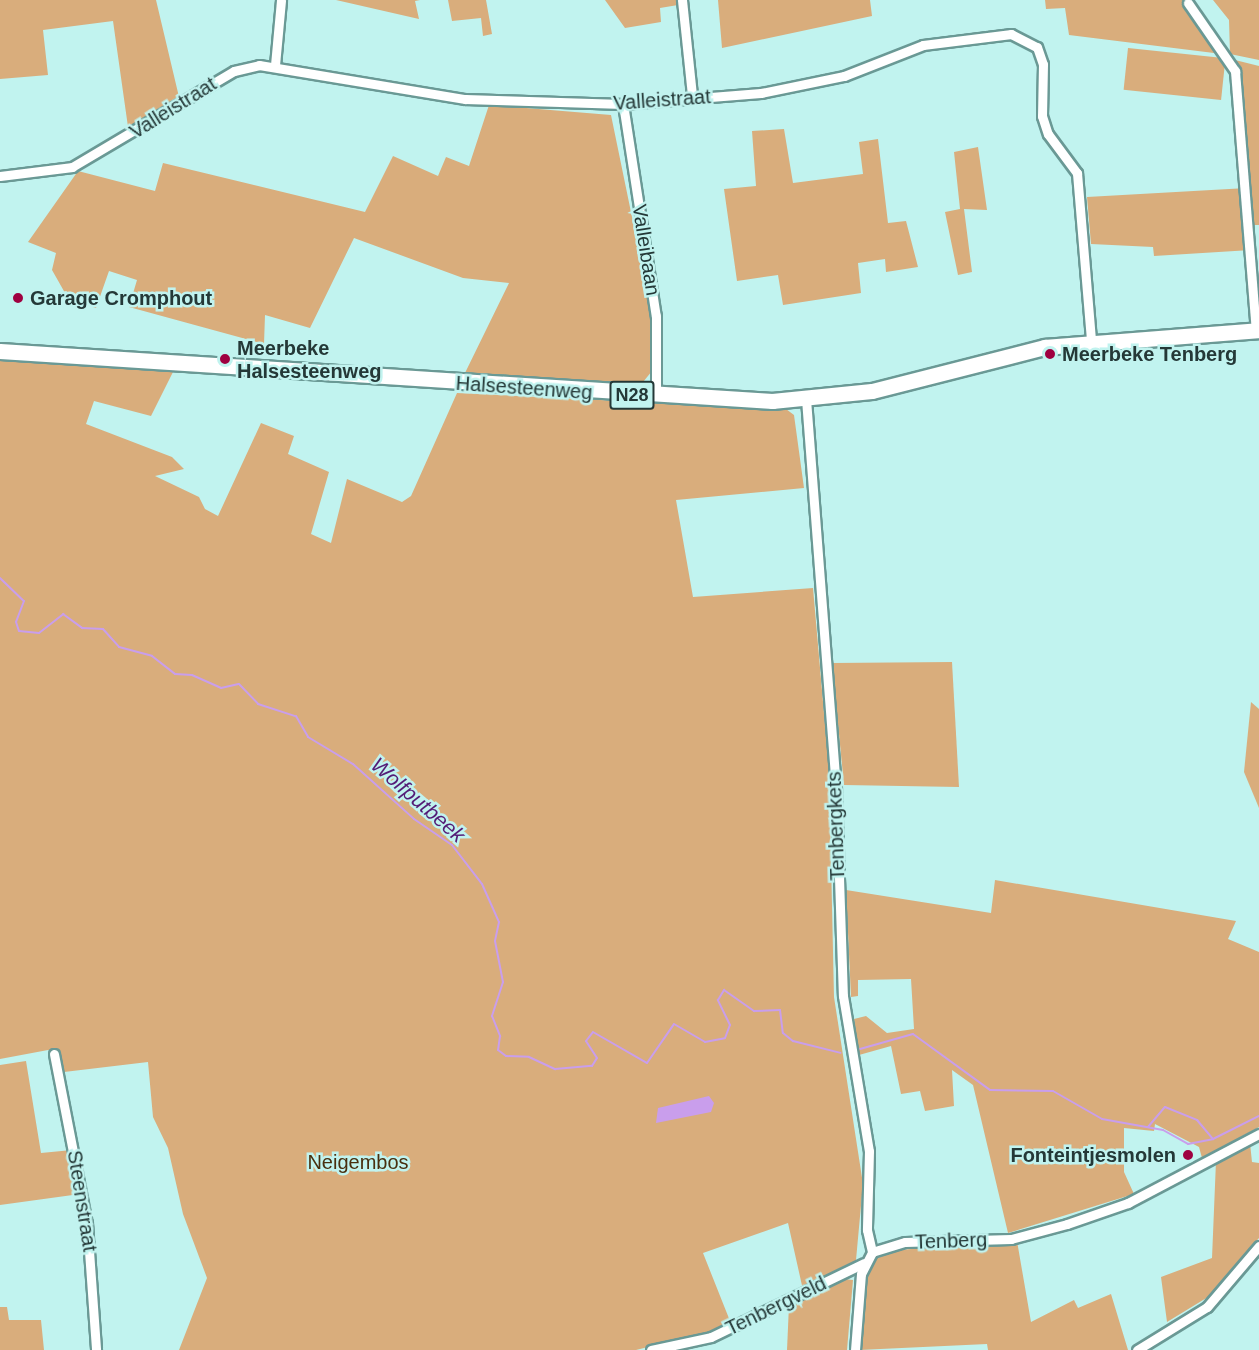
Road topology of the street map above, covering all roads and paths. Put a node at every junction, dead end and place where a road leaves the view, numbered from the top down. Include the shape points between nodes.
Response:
1 (282, 0) edge
2 (682, 0) edge
3 (1188, 3) dead end
4 (275, 65) junction
5 (692, 95) junction
6 (623, 104) junction
7 (0, 177) edge
8 (1258, 330) edge
9 (1091, 341) junction
10 (0, 351) edge
11 (656, 397) junction
12 (806, 399) junction
13 (54, 1054) dead end
14 (1259, 1134) edge
15 (1259, 1246) edge
16 (873, 1252) junction
17 (864, 1263) junction
18 (96, 1350) edge
19 (651, 1350) edge
20 (855, 1350) edge
21 (1137, 1350) edge

1 - 4 street
2 - 5 street
3 - 8 street via 1235,71
4 - 6 street, Valleistraat via 465,99
4 - 7 street, Valleistraat via 234,71 72,167
5 - 6 street, Valleistraat
5 - 9 street, Valleistraat via 761,93 844,76 923,45 1011,34 1029,38 1043,64 1040,95 1048,134 1077,173 1082,196
6 - 11 street, Valleibaan via 656,316
8 - 9 main road, Halsesteenweg / N28
9 - 12 main road, Halsesteenweg / N28 via 1009,355 872,391
10 - 11 main road, Halsesteenweg / N28
11 - 12 main road, Halsesteenweg / N28
12 - 16 street, Tenbergkets via 836,786 843,996 869,1151 867,1230
13 - 18 street, Steenstraat via 87,1223
14 - 16 street, Tenberg via 1128,1203 1011,1239 905,1242
15 - 21 street via 1207,1307
16 - 17 street
17 - 19 street, Tenbergveld via 711,1337
17 - 20 street

